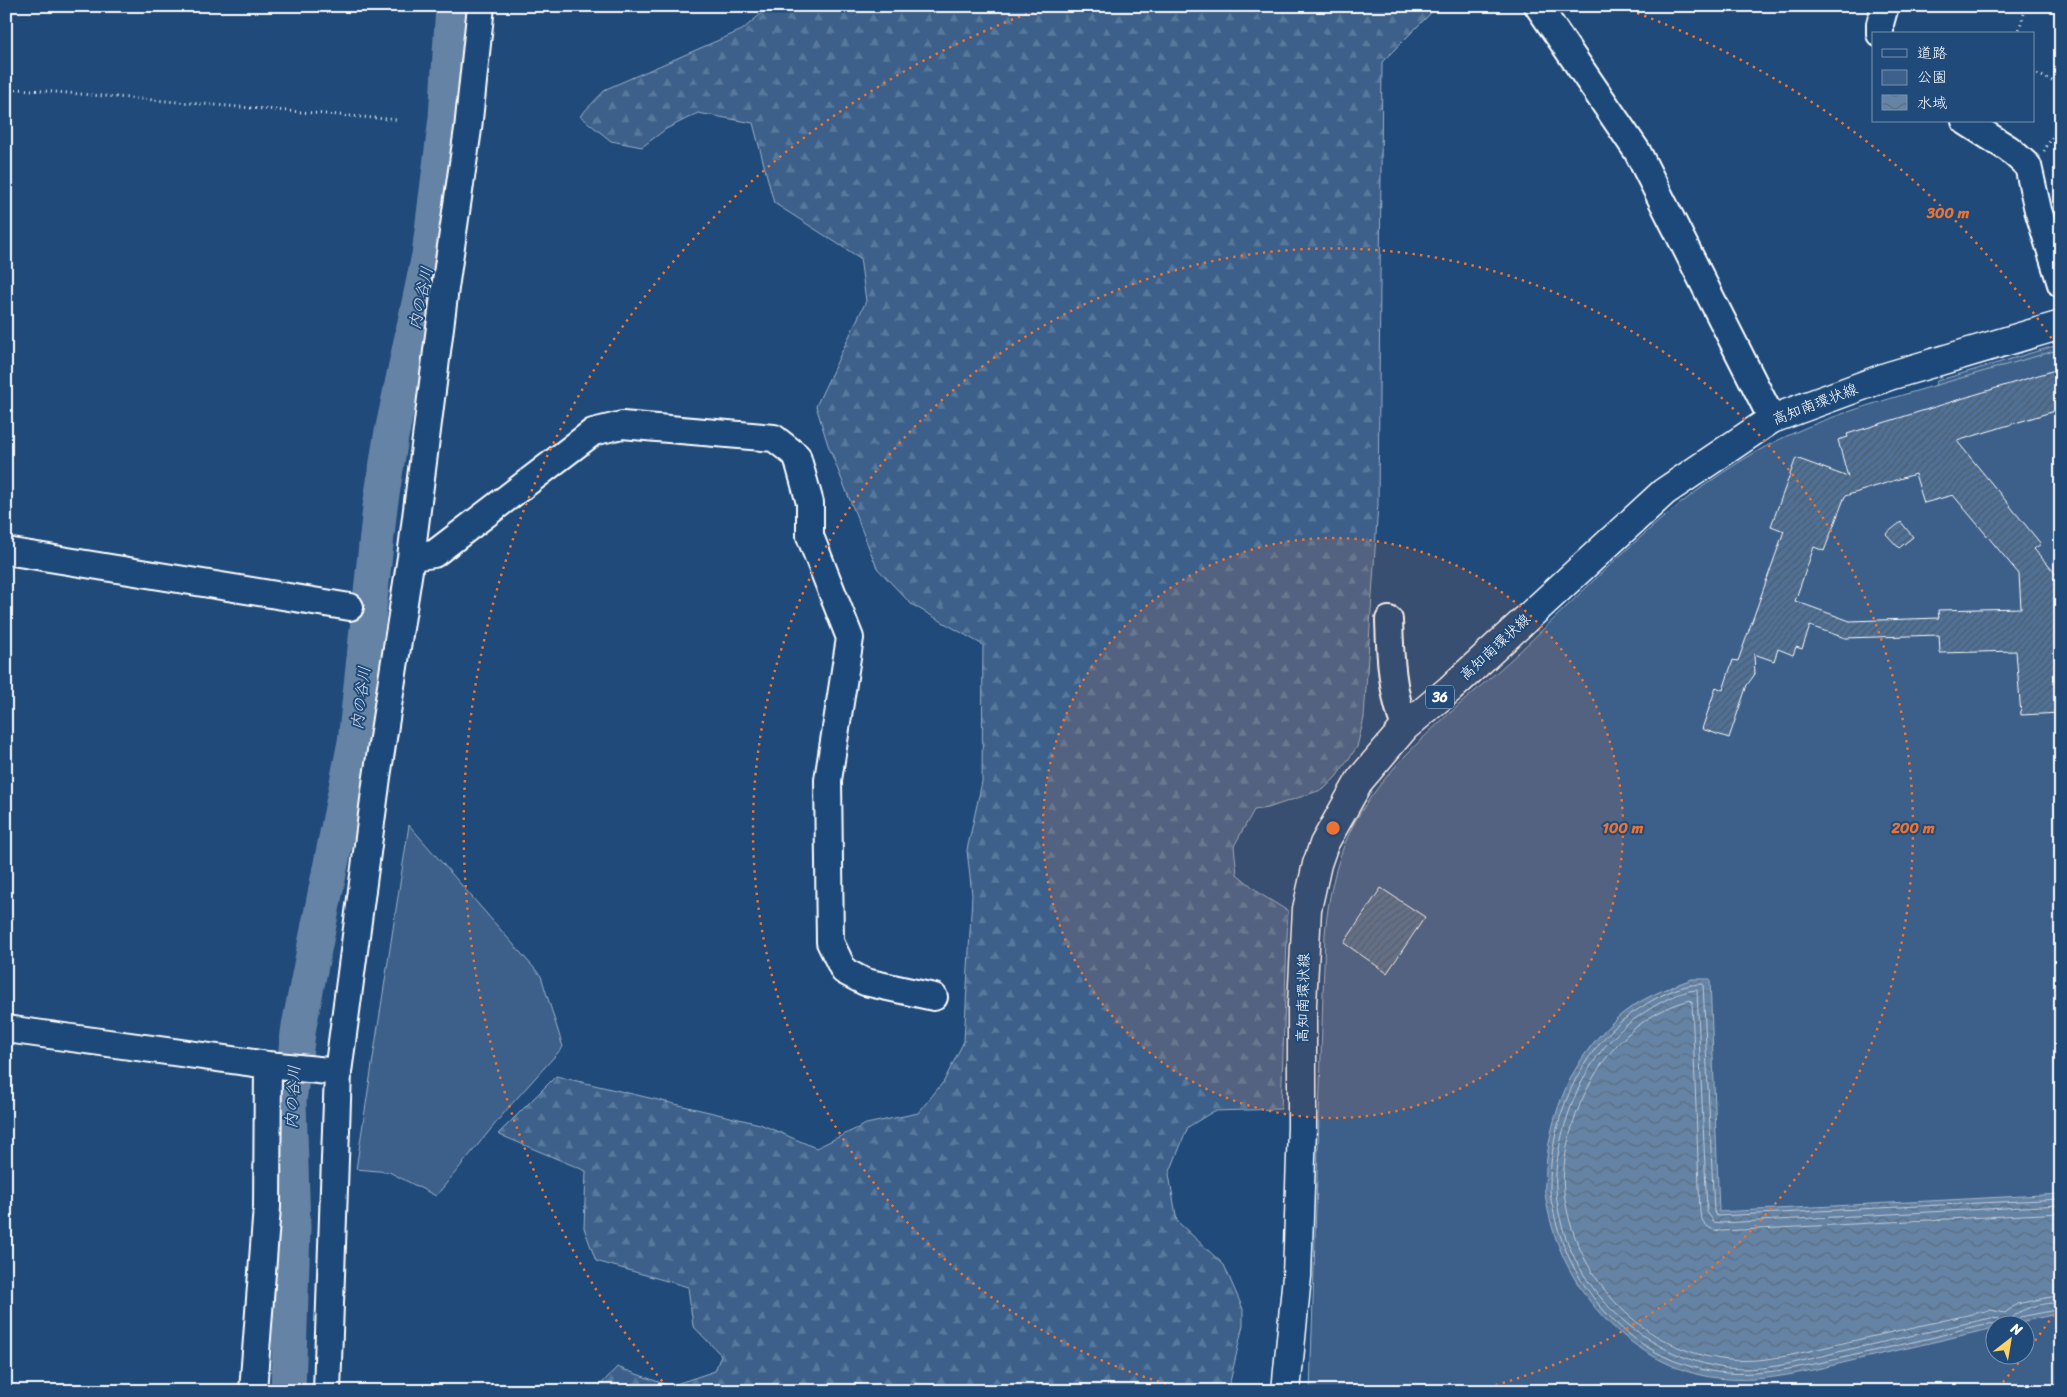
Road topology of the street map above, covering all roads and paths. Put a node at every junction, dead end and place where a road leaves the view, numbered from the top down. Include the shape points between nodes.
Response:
1 (481, 6) edge
2 (1538, 6) edge
3 (1885, 6) edge
4 (2026, 6) edge
5 (1880, 32) edge
6 (2019, 32) edge
7 (2034, 72) edge
8 (2060, 82) edge
9 (6, 88) edge
10 (398, 120) dead end
11 (2061, 121) edge
12 (1967, 122) edge
13 (2028, 166) junction
14 (2061, 284) edge
15 (2061, 325) edge
16 (1772, 418) junction
17 (6, 551) edge
18 (411, 557) junction
19 (350, 607) dead end
20 (1389, 620) dead end
21 (1405, 727) junction
22 (934, 998) dead end
23 (6, 1029) edge
24 (272, 1065) junction
25 (332, 1072) junction
26 (253, 1391) edge
27 (326, 1391) edge
28 (1286, 1391) edge

1 - 18 street via 468,129
2 - 16 street via 1637,150
3 - 5 street
4 - 6 path
7 - 8 path
8 - 11 path via 2056,104
9 - 10 path
11 - 13 path via 2047,148
12 - 13 street via 2009,149
13 - 14 street
15 - 16 main road, 高知南環状線 / 36 via 1889,376
16 - 21 main road, 高知南環状線 / 36 via 1664,492
17 - 19 street
18 - 22 street via 434,554 593,432 622,425 774,438 797,456 810,503 810,536 850,638 828,780 830,942 844,971 865,982
18 - 25 street
20 - 21 street via 1390,655
21 - 28 main road, 高知南環状線 / 36 via 1360,780 1334,824 1317,864 1308,909 1302,1004 1297,1276
23 - 24 street
24 - 25 street
24 - 26 street via 267,1208
25 - 27 street

